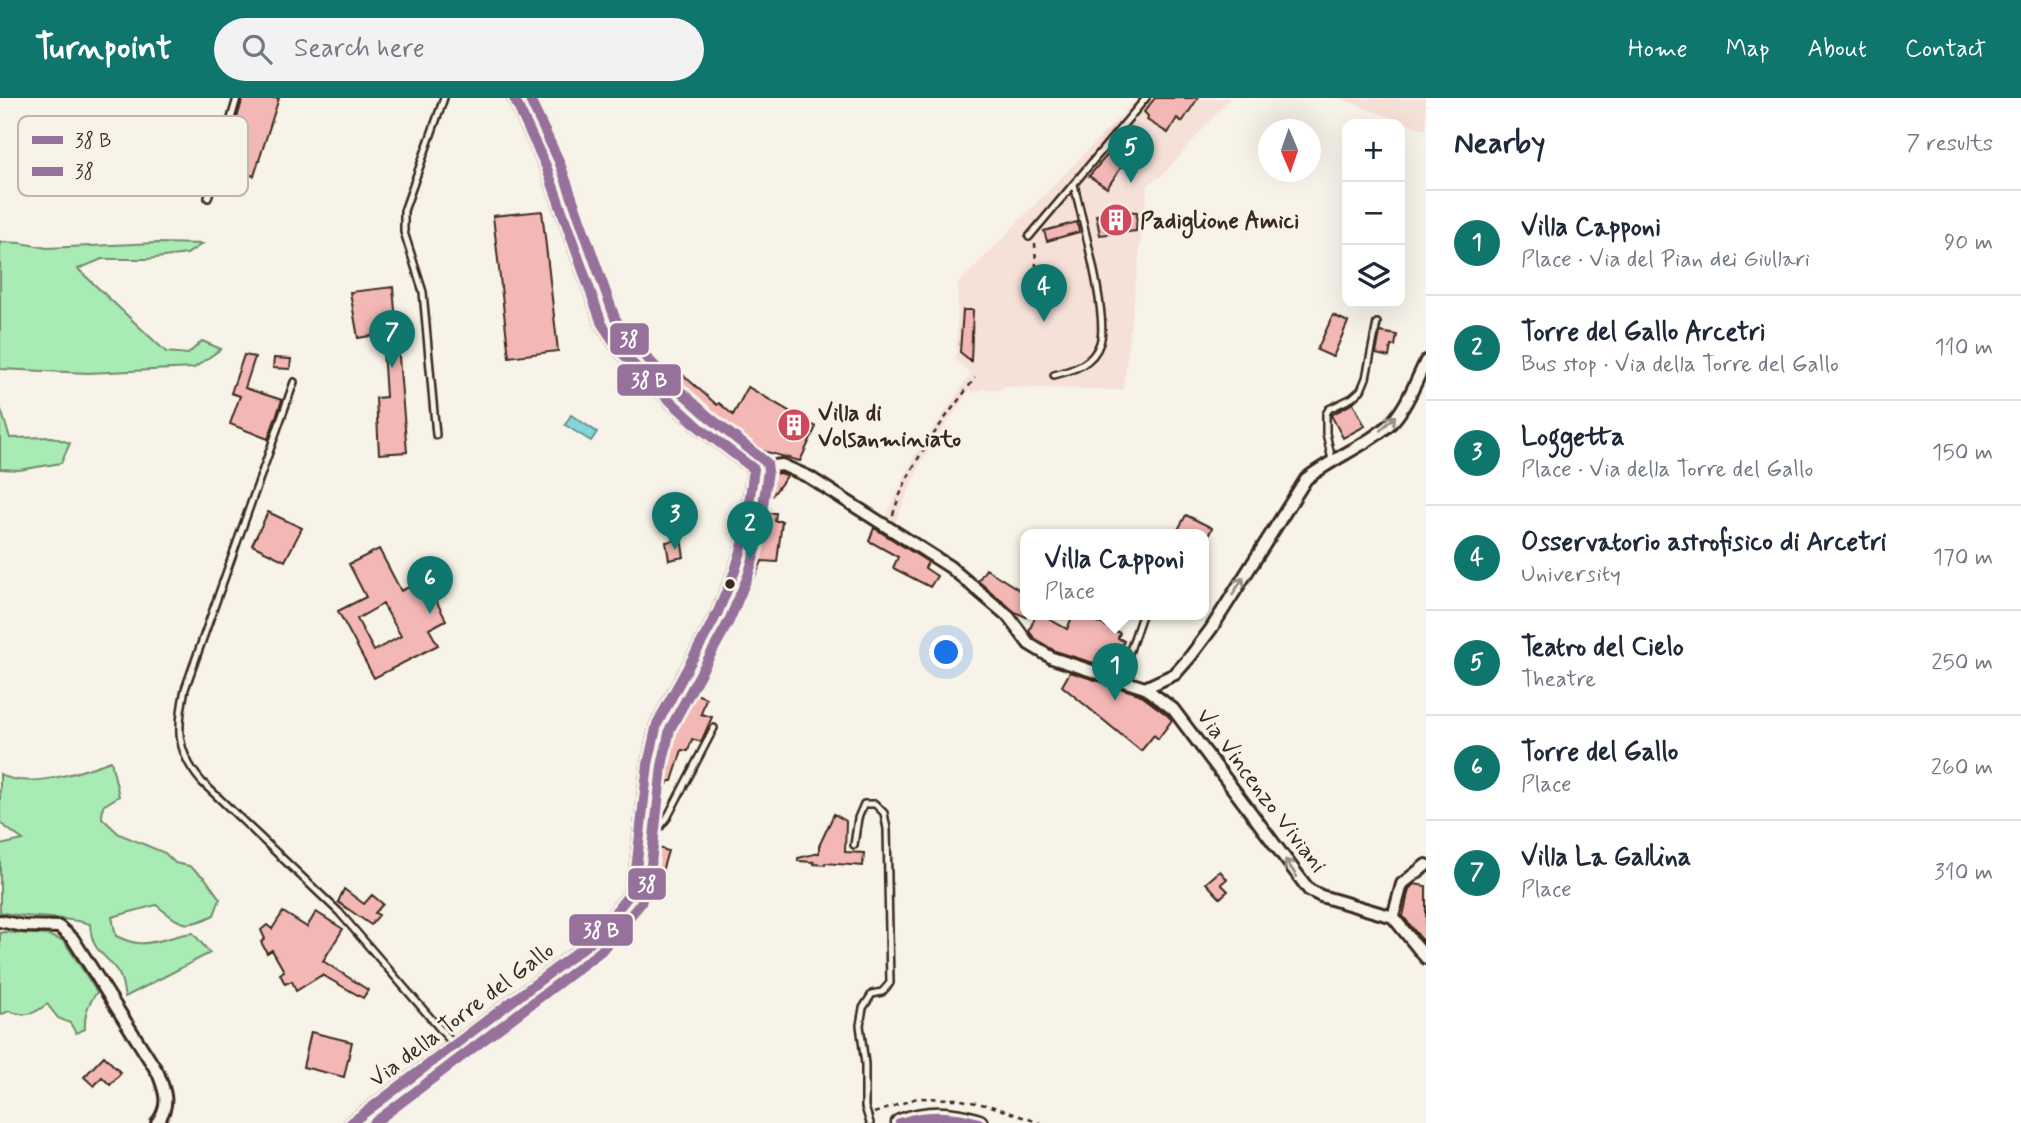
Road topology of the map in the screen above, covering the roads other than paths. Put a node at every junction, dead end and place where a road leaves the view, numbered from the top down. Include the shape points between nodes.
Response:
1 (237, 98) edge
2 (444, 98) edge
3 (514, 98) edge
4 (1146, 98) edge
5 (232, 116) edge
6 (1074, 184) junction
7 (1032, 239) road end
8 (1377, 323) dead end
9 (1426, 361) edge
10 (1054, 375) dead end
11 (294, 382) dead end
12 (436, 435) dead end
13 (1332, 460) junction
14 (754, 469) junction
15 (1140, 620) edge
16 (1120, 681) junction
17 (1144, 688) junction
18 (714, 728) dead end
19 (641, 832) junction
20 (854, 845) dead end
21 (1426, 865) edge
22 (1393, 917) junction
23 (0, 921) edge
24 (1426, 958) edge
25 (454, 1045) junction
26 (156, 1123) edge
27 (351, 1123) edge
28 (870, 1123) edge
29 (900, 1123) edge
30 (979, 1123) edge

1 - 5 lane
2 - 12 lane via 404,211 404,232 423,292
3 - 14 street via 545,166 602,324 621,352 666,397
4 - 6 lane
6 - 7 lane
6 - 10 lane via 1102,331 1100,344 1084,365
8 - 13 lane via 1361,390 1326,414
13 -> 9 street via 1394,421
11 - 25 lane via 185,689 178,722 183,747 188,766 202,782 339,912
17 -> 13 street via 1175,674 1190,657 1292,497 1306,479
14 - 16 street, Via Vincenzo Viviani via 782,465 809,477 950,567 1009,617 1028,644
14 - 19 street, Via della Torre del Gallo via 743,544 730,584 657,724
15 - 16 lane
16 - 17 street, Via Vincenzo Viviani
22 -> 17 street, Via Vincenzo Viviani via 1309,890 1173,709
18 - 19 lane via 667,818 660,827
19 - 25 street, Via della Torre del Gallo via 629,895 592,941
20 - 28 lane via 863,804 875,804 884,813 887,829 890,982 882,992 872,994 860,1025
21 - 22 street via 1402,884
22 - 24 street
23 - 26 street via 59,927 73,939 158,1073 167,1095 166,1111
25 - 27 street, Via della Torre del Gallo
29 - 30 main road via 916,1116 943,1116

